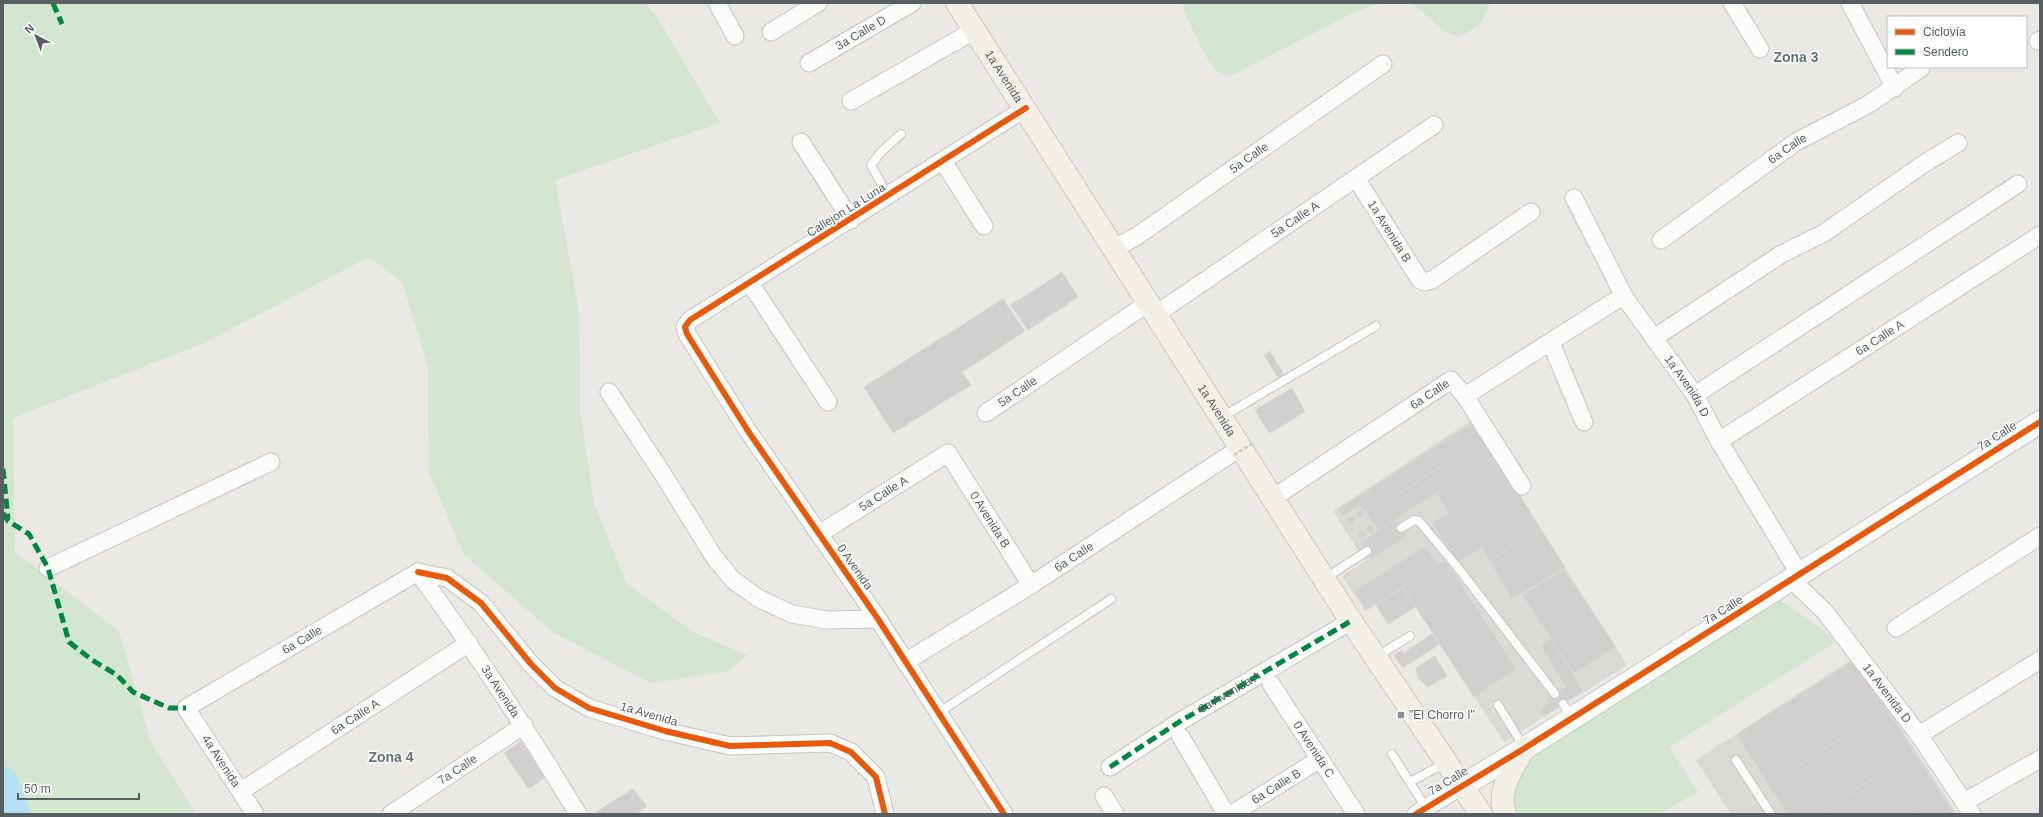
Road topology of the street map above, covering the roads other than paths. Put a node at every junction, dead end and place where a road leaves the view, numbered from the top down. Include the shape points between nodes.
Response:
1 (717, 3) edge
2 (818, 3) edge
3 (912, 3) edge
4 (957, 3) edge
5 (1732, 3) edge
6 (1850, 3) edge
7 (975, 30) junction
8 (771, 32) dead end
9 (735, 36) dead end
10 (1760, 49) dead end
11 (809, 63) dead end
12 (1383, 64) dead end
13 (1921, 68) edge
14 (1895, 88) junction
15 (851, 102) dead end
16 (1026, 108) junction
17 (1434, 125) dead end
18 (901, 134) dead end
19 (801, 142) dead end
20 (1958, 143) dead end
21 (943, 161) junction
22 (1356, 178) junction
23 (2018, 184) dead end
24 (888, 196) junction
25 (1574, 198) dead end
26 (1531, 212) dead end
27 (851, 220) junction
28 (984, 226) dead end
29 (2040, 235) edge
30 (1661, 240) dead end
31 (1114, 250) junction
32 (750, 283) junction
33 (1625, 298) junction
34 (1152, 308) junction
35 (1376, 326) dead end
36 (687, 334) joint
37 (1654, 338) junction
38 (1551, 343) junction
39 (609, 392) dead end
40 (1694, 395) junction
41 (1465, 396) junction
42 (828, 402) dead end
43 (986, 413) dead end
44 (1221, 418) junction
45 (1584, 422) dead end
46 (2040, 422) edge
47 (1720, 441) junction
48 (1242, 449) junction
49 (948, 453) joint
50 (271, 462) dead end
51 (1522, 486) dead end
52 (1273, 498) junction
53 (1401, 528) dead end
54 (819, 534) junction
55 (2040, 536) edge
56 (1367, 551) dead end
57 (48, 568) dead end
58 (418, 572) junction
59 (1796, 577) junction
60 (1324, 579) junction
61 (1031, 585) junction
62 (1111, 598) dead end
63 (878, 619) junction
64 (1351, 621) junction
65 (1896, 628) dead end
66 (1410, 636) dead end
67 (469, 643) junction
68 (1375, 657) junction
69 (2040, 660) edge
70 (905, 662) junction
71 (1271, 684) dead end
72 (1555, 694) dead end
73 (1498, 706) dead end
74 (186, 708) joint
75 (938, 713) junction
76 (524, 725) junction
77 (1919, 735) junction
78 (1181, 736) dead end
79 (1525, 748) junction
80 (1392, 754) dead end
81 (1320, 759) junction
82 (2040, 759) edge
83 (1736, 760) dead end
84 (1446, 762) junction
85 (1110, 767) dead end
86 (1410, 782) junction
87 (1462, 786) junction
88 (241, 791) junction
89 (1104, 796) dead end
90 (1968, 808) edge
91 (1421, 811) edge
92 (255, 814) edge
93 (391, 814) edge
94 (578, 814) edge
95 (885, 814) edge
96 (1004, 814) edge
97 (1115, 814) edge
98 (1226, 814) edge
99 (1232, 814) edge
100 (1356, 814) edge
101 (1481, 814) edge
102 (1505, 814) edge
103 (1771, 814) edge

1 - 9 street
2 - 8 street
3 - 11 street, 3a Calle D
4 - 7 main road, 1a Avenida
5 - 10 street
6 - 14 street
7 - 15 street
7 - 16 main road, 1a Avenida
12 - 31 street, 5a Calle
13 - 14 street, 6a Calle
14 - 30 street, 6a Calle via 1796,142
16 - 21 street, Callejon La Luna
16 - 31 main road, 1a Avenida
17 - 22 street, 5a Calle A
18 - 24 lane via 871,165
19 - 27 street
20 - 37 street via 1824,233 1780,255
21 - 24 street, Callejon La Luna
21 - 28 street
22 - 26 street, 1a Avenida B via 1420,280 1425,282 1432,280
22 - 34 street, 5a Calle A
23 - 40 street
24 - 27 street, Callejon La Luna
25 - 33 street, 1a Avenida D
27 - 32 street, Callejon La Luna
29 - 47 street, 6a Calle A
31 - 34 main road, 1a Avenida
32 - 36 street, Callejon La Luna via 690,320 685,326
32 - 42 street
33 - 37 street, 1a Avenida D
33 - 38 street, 6a Calle via 1618,299
34 - 43 street, 5a Calle
34 - 44 main road, 1a Avenida
35 - 44 lane
36 - 54 street, 0 Avenida via 748,431
37 - 40 street, 1a Avenida D
38 - 41 street, 6a Calle
38 - 45 street
39 - 63 street via 714,557 734,580 758,598 792,614 827,620
40 - 47 street, 1a Avenida D
41 - 51 street
41 - 52 street, 6a Calle via 1455,382 1449,380
44 - 48 main road, 1a Avenida
46 - 59 street, 7a Calle
47 - 59 street, 1a Avenida D
48 - 52 main road, 1a Avenida
48 - 61 street, 6a Calle
49 - 54 street, 5a Calle A
49 - 61 street, 0 Avenida B
50 - 57 street
52 - 60 main road, 1a Avenida
53 - 72 lane via 1414,520 1419,521
54 - 63 street, 0 Avenida
55 - 65 street
56 - 60 lane
58 - 67 street, 3a Avenida
58 - 74 street, 6a Calle
58 - 95 street, 1a Avenida via 447,578 481,603 531,664 555,688 589,708 665,731 730,746 830,743 851,752 876,778
59 - 77 street, 1a Avenida D
59 - 79 street, 7a Calle via 1568,711
60 - 64 main road, 1a Avenida
61 - 70 street, 6a Calle
62 - 75 lane
63 - 70 street, 0 Avenida
64 - 68 main road, 1a Avenida
64 - 85 street, 6a Avenida A via 1179,722
66 - 68 lane
67 - 76 street, 3a Avenida
67 - 88 street, 6a Calle A
68 - 84 main road, 1a Avenida
69 - 77 street
70 - 75 street, 0 Avenida
71 - 81 street, 0 Avenida C
73 - 79 lane
74 - 88 street, 4a Avenida
75 - 96 street, 0 Avenida
76 - 93 street, 7a Calle
76 - 94 street, 3a Avenida
77 - 90 street, 1a Avenida D
78 - 98 street
79 - 87 street, 7a Calle
79 - 102 main road via 1513,765 1507,780 1503,806
80 - 86 lane
81 - 99 street, 6a Calle B
81 - 100 street, 0 Avenida C
82 - 90 street
83 - 103 lane
84 - 86 lane
84 - 87 main road, 1a Avenida
86 - 91 lane
87 - 91 street, 7a Calle
87 - 101 main road, 1a Avenida
88 - 92 street, 4a Avenida
89 - 97 street

